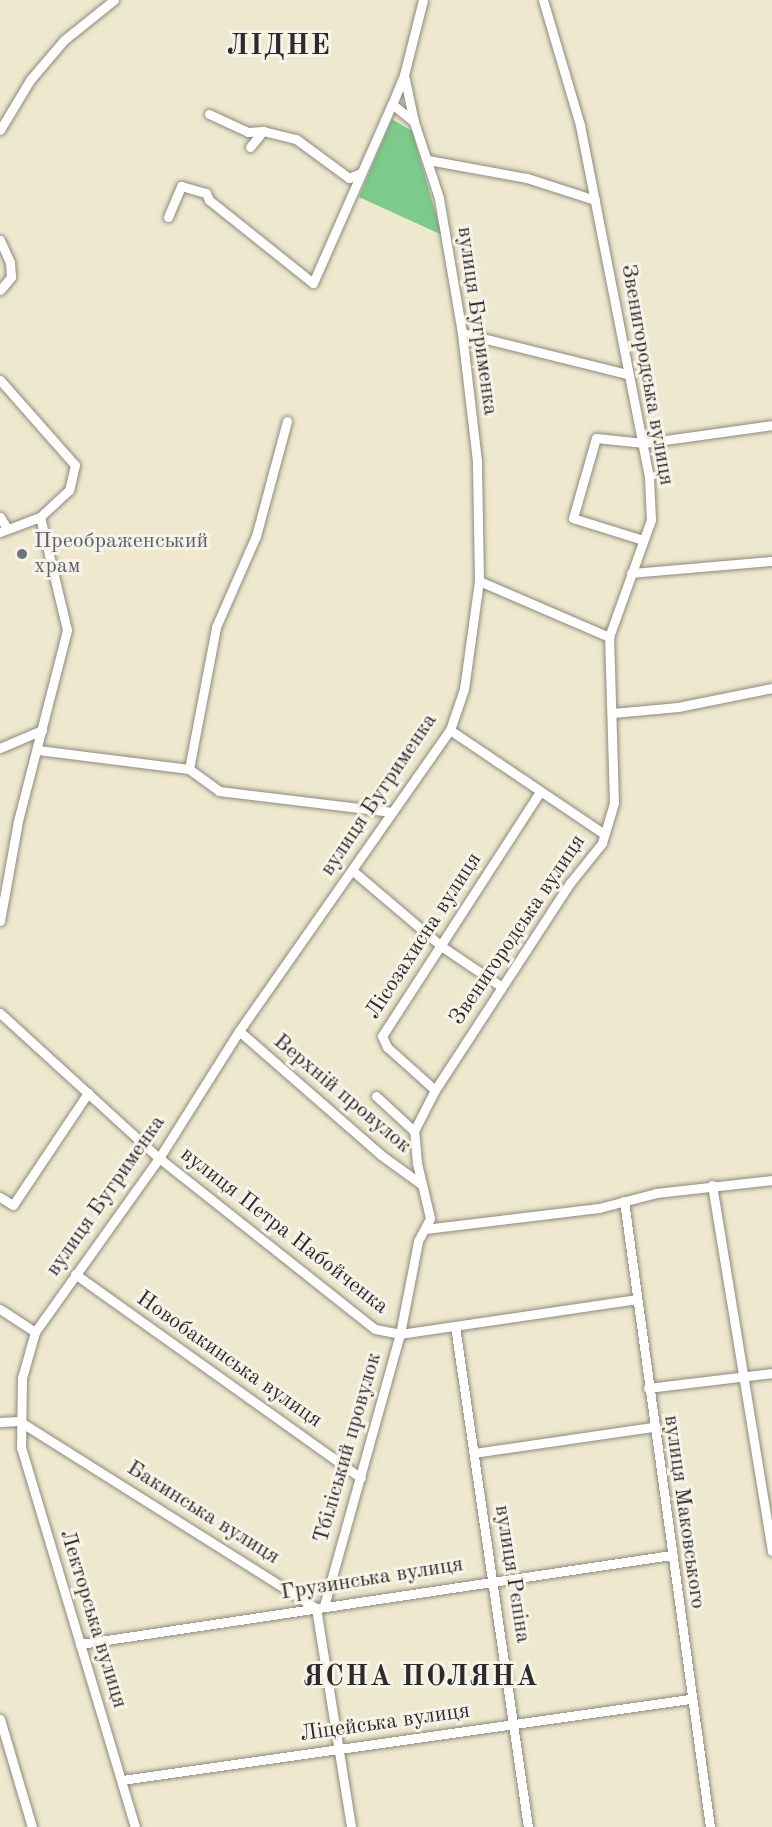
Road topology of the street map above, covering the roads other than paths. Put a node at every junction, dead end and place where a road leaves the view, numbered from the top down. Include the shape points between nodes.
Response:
1 (114, 0) edge
2 (423, 0) edge
3 (553, 0) edge
4 (544, 4) edge
5 (404, 75) junction
6 (392, 104) junction
7 (209, 114) dead end
8 (414, 122) junction
9 (0, 130) edge
10 (263, 131) junction
11 (250, 147) dead end
12 (428, 160) junction
13 (361, 173) junction
14 (595, 200) junction
15 (168, 217) dead end
16 (0, 240) edge
17 (0, 290) edge
18 (462, 333) junction
19 (626, 374) junction
20 (0, 380) edge
21 (287, 421) dead end
22 (772, 425) edge
23 (644, 443) junction
24 (0, 517) edge
25 (40, 518) junction
26 (3, 530) edge
27 (643, 540) junction
28 (772, 561) edge
29 (632, 573) junction
30 (479, 581) junction
31 (609, 637) junction
32 (772, 688) edge
33 (613, 713) junction
34 (42, 730) junction
35 (450, 730) junction
36 (0, 748) edge
37 (38, 750) junction
38 (189, 769) junction
39 (540, 792) junction
40 (392, 812) junction
41 (604, 834) junction
42 (353, 870) junction
43 (0, 921) edge
44 (441, 946) junction
45 (502, 987) junction
46 (1, 1015) edge
47 (239, 1031) junction
48 (435, 1090) junction
49 (88, 1093) junction
50 (376, 1096) dead end
51 (414, 1131) junction
52 (159, 1158) junction
53 (772, 1180) edge
54 (421, 1184) junction
55 (712, 1185) junction
56 (0, 1197) edge
57 (624, 1201) junction
58 (425, 1229) junction
59 (75, 1274) junction
60 (636, 1299) junction
61 (0, 1309) edge
62 (455, 1326) junction
63 (35, 1332) junction
64 (400, 1334) junction
65 (772, 1373) edge
66 (742, 1377) junction
67 (648, 1388) junction
68 (19, 1420) junction
69 (0, 1422) edge
70 (653, 1427) junction
71 (474, 1453) junction
72 (360, 1478) junction
73 (772, 1551) edge
74 (671, 1555) junction
75 (494, 1580) junction
76 (320, 1607) junction
77 (80, 1644) junction
78 (690, 1699) junction
79 (0, 1719) edge
80 (515, 1724) junction
81 (337, 1750) junction
82 (122, 1780) junction
83 (32, 1827) edge
84 (135, 1827) edge
85 (351, 1827) edge
86 (528, 1827) edge
87 (710, 1827) edge

1 - 9 street via 64,40 30,80
2 - 5 street, вулиця Бугрименка
3 - 4 street
4 - 14 street, Звенигородська вулиця via 580,125
5 - 6 street
5 - 8 street, вулиця Бугрименка
6 - 8 street
6 - 13 street
7 - 10 street via 248,132
8 - 12 street, вулиця Бугрименка
10 - 11 street
10 - 13 street via 296,139 349,178
12 - 14 street via 526,178
12 - 18 street, вулиця Бугрименка via 439,198
13 - 15 street via 313,282 209,200 206,192 181,186
14 - 19 street, Звенигородська вулиця
16 - 17 street via 10,262 11,277
18 - 19 street
18 - 30 street, вулиця Бугрименка via 477,461
19 - 23 street, Звенигородська вулиця
20 - 25 street via 75,465 69,490
21 - 38 street via 256,536 216,627
22 - 23 street
23 - 27 street, Звенигородська вулиця via 651,520
23 - 27 street via 596,438 573,518
24 - 26 street
25 - 26 street
25 - 34 street via 67,630
27 - 29 street, Звенигородська вулиця
28 - 29 street
29 - 31 street, Звенигородська вулиця
30 - 31 street
30 - 35 street, вулиця Бугрименка via 473,647
31 - 33 street, Звенигородська вулиця
32 - 33 street via 678,707
33 - 41 street, Звенигородська вулиця via 614,803
34 - 36 street
34 - 37 street
35 - 39 street
35 - 40 street, вулиця Бугрименка
37 - 38 street
37 - 43 street via 18,821
38 - 40 street via 219,791
39 - 41 street
39 - 44 street, Лісозахисна вулиця
40 - 42 street, вулиця Бугрименка
41 - 45 street, Звенигородська вулиця
42 - 44 street
42 - 47 street, вулиця Бугрименка
44 - 45 street
44 - 48 street, Лісозахисна вулиця via 382,1036 387,1047
45 - 48 street, Звенигородська вулиця
46 - 49 street, вулиця Петра Набойченка
47 - 52 street, вулиця Бугрименка
47 - 54 street, Верхній провулок via 381,1155
48 - 51 street, Звенигородська вулиця
49 - 52 street, вулиця Петра Набойченка
49 - 56 street via 13,1205
50 - 51 street
51 - 54 street
52 - 59 street, вулиця Бугрименка
52 - 64 street, вулиця Петра Набойченка via 375,1329
53 - 55 street
54 - 58 street via 430,1218
55 - 57 street
55 - 66 street
57 - 58 street via 599,1208
57 - 60 street, вулиця Маковського
58 - 64 street via 418,1242
59 - 63 street, вулиця Бугрименка
59 - 72 street, Новобакинська вулиця
60 - 62 street, вулиця Петра Набойченка
60 - 67 street, вулиця Маковського
61 - 63 street
62 - 64 street, вулиця Петра Набойченка
62 - 71 street, вулиця Рєпіна
63 - 68 street, вулиця Бугрименка via 22,1378
64 - 72 street, Тбіліський провулок
65 - 66 street
66 - 67 street
66 - 73 street
67 - 70 street, вулиця Маковського
68 - 69 street
68 - 76 street, Бакинська вулиця
68 - 77 street, Лекторська вулиця via 21,1448
70 - 71 street
70 - 74 street, вулиця Маковського
71 - 75 street, вулиця Рєпіна
72 - 76 street, Тбіліський провулок
74 - 75 street, Грузинська вулиця
74 - 78 street, вулиця Маковського
75 - 76 street, Грузинська вулиця
75 - 80 street, вулиця Рєпіна
76 - 77 street, Грузинська вулиця
76 - 81 street
77 - 82 street, Лекторська вулиця
78 - 80 street, Ліцейська вулиця
78 - 87 street, вулиця Маковського
79 - 83 street
80 - 81 street, Ліцейська вулиця
80 - 86 street, вулиця Рєпіна
81 - 82 street, Ліцейська вулиця
81 - 85 street
82 - 84 street, Лекторська вулиця

